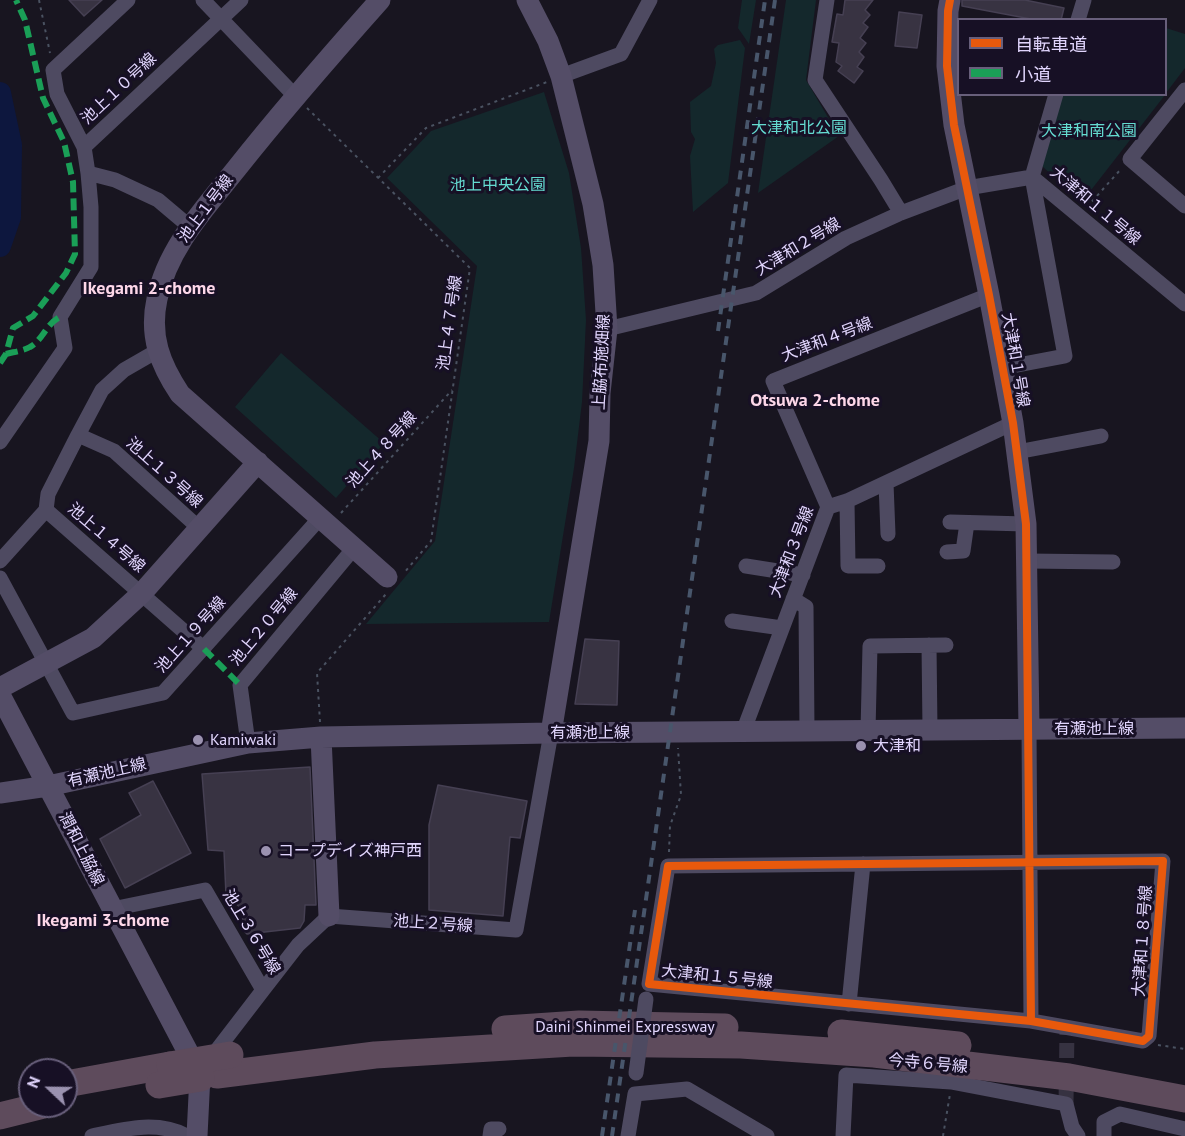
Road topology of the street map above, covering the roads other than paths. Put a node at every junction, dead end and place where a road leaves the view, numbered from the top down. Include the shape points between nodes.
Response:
1 (128, 0) edge
2 (204, 0) edge
3 (241, 0) edge
4 (380, 0) edge
5 (527, 0) edge
6 (650, 0) edge
7 (827, 0) edge
8 (950, 0) edge
9 (1084, 0) edge
10 (1079, 18) edge
11 (221, 19) junction
12 (561, 76) junction
13 (1185, 90) edge
14 (294, 96) junction
15 (1055, 96) edge
16 (84, 147) junction
17 (88, 173) junction
18 (1032, 177) junction
19 (967, 188) junction
20 (1185, 206) edge
21 (901, 213) junction
22 (190, 226) junction
23 (989, 295) junction
24 (1185, 304) edge
25 (607, 329) junction
26 (157, 351) junction
27 (1002, 368) junction
28 (1013, 423) junction
29 (78, 435) junction
30 (1101, 436) dead end
31 (0, 442) edge
32 (1017, 452) junction
33 (258, 462) junction
34 (886, 483) junction
35 (847, 501) junction
36 (828, 507) junction
37 (46, 510) junction
38 (325, 522) junction
39 (950, 522) dead end
40 (967, 522) junction
41 (1026, 524) junction
42 (199, 528) junction
43 (888, 534) dead end
44 (354, 548) junction
45 (947, 552) dead end
46 (0, 561) edge
47 (1027, 561) junction
48 (1113, 562) dead end
49 (746, 566) dead end
50 (878, 566) dead end
51 (803, 575) junction
52 (0, 578) edge
53 (393, 578) road end
54 (142, 593) junction
55 (793, 599) junction
56 (732, 621) dead end
57 (782, 628) junction
58 (929, 645) junction
59 (946, 645) dead end
60 (204, 649) junction
61 (47, 664) junction
62 (0, 688) edge
63 (0, 695) edge
64 (1185, 728) edge
65 (1029, 729) junction
66 (930, 730) junction
67 (807, 731) junction
68 (868, 731) junction
69 (743, 732) junction
70 (551, 733) junction
71 (321, 737) junction
72 (248, 743) junction
73 (48, 786) junction
74 (0, 794) edge
75 (1029, 862) junction
76 (863, 864) junction
77 (112, 909) junction
78 (329, 916) junction
79 (263, 990) junction
80 (647, 992) junction
81 (849, 1004) junction
82 (1031, 1022) junction
83 (216, 1068) junction
84 (164, 1075) junction
85 (1185, 1080) edge
86 (78, 1083) edge
87 (18, 1094) edge
88 (635, 1094) junction
89 (0, 1098) edge
90 (78, 1098) edge
91 (1185, 1098) edge
92 (18, 1112) edge
93 (0, 1116) edge
94 (1185, 1129) edge
95 (92, 1136) edge
96 (188, 1136) edge
97 (197, 1136) edge
98 (628, 1136) edge
99 (767, 1136) edge
100 (843, 1136) edge
101 (1078, 1136) edge
102 (1104, 1136) edge

1 - 16 street, 池上１０号線 via 53,70 57,94
2 - 11 street
3 - 11 street, 池上１０号線
4 - 14 street, 池上１号線
5 - 12 street, 上脇布施畑線
6 - 12 street via 621,54
7 - 21 street via 815,80
8 - 19 street, 大津和１号線 via 947,66
9 - 10 street
11 - 14 street
11 - 16 street, 池上１０号線
12 - 25 street, 上脇布施畑線 via 594,214 603,265
13 - 20 street via 1130,159
14 - 22 street, 池上１号線
15 - 18 street
16 - 17 street
17 - 22 street via 116,180 158,200
17 - 31 street via 91,267 60,317 65,348
18 - 19 street, 大津和１１号線
18 - 24 street, 大津和１１号線
18 - 27 street via 1065,356
19 - 21 street, 大津和２号線
19 - 23 street, 大津和１号線
21 - 25 street, 大津和２号線 via 846,238 756,293
22 - 26 street, 池上１号線 via 157,299
23 - 27 street, 大津和１号線
23 - 36 street, 大津和４号線 via 773,381
25 - 70 street, 上脇布施畑線 via 599,441
26 - 29 street via 124,370 102,390
26 - 33 street, 池上１号線 via 180,394
27 - 28 street, 大津和１号線
28 - 32 street, 大津和１号線
28 - 34 street, 大津和３号線
29 - 37 street via 48,494
29 - 42 street, 池上１３号線 via 114,451
30 - 32 street
32 - 41 street, 大津和１号線
33 - 38 street, 池上１号線
33 - 42 street
34 - 35 street, 大津和３号線
34 - 43 street
35 - 36 street, 大津和３号線
35 - 50 street via 848,566
36 - 51 street, 大津和３号線
37 - 46 street
37 - 54 street, 池上１４号線
38 - 44 street, 池上１号線
38 - 60 street, 池上１９号線
39 - 40 street
40 - 41 street
40 - 45 street via 963,551
41 - 47 street, 大津和１号線
42 - 54 street
44 - 53 street, 池上１号線
44 - 72 street, 池上２０号線 via 240,685
47 - 48 street
47 - 65 street, 大津和１号線
49 - 51 street
51 - 55 street, 大津和３号線
52 - 61 street
54 - 60 street, 池上１４号線
54 - 61 street via 93,638
55 - 57 street, 大津和３号線
55 - 67 street via 806,607
56 - 57 street
57 - 69 street, 大津和３号線
58 - 59 street
58 - 66 street
58 - 68 street via 870,646
60 - 61 street, 池上１９号線 via 163,693 73,713
61 - 62 street
63 - 73 street, 潤和上脇線
64 - 65 street, 有瀬池上線
65 - 66 street, 有瀬池上線
65 - 75 street
66 - 68 street, 有瀬池上線
67 - 68 street, 有瀬池上線
67 - 69 street, 有瀬池上線
69 - 70 street, 有瀬池上線
70 - 71 street, 有瀬池上線
70 - 78 street, 池上２号線 via 516,930
71 - 72 street, 有瀬池上線
71 - 78 street
72 - 73 street, 有瀬池上線
73 - 74 street, 有瀬池上線
73 - 77 street, 潤和上脇線
75 - 76 street
75 - 82 street
75 - 82 street, 大津和１８号線 via 1163,861 1149,1036 1143,1041
76 - 80 street, 大津和１５号線 via 668,866
76 - 81 street
77 - 79 street, 池上３６号線 via 205,890
77 - 83 street, 潤和上脇線
78 - 79 street, 池上３６号線 via 298,945
79 - 83 street via 219,1046
80 - 81 street, 大津和１５号線
80 - 88 street, bridge
81 - 82 street, 大津和１５号線
83 - 84 highway, Daini Shinmei Expressway, bridge
83 - 85 highway, Daini Shinmei Expressway via 372,1037 579,1024 743,1027 879,1035 1072,1059
83 - 91 highway, Daini Shinmei Expressway via 573,1043 741,1046 874,1054 1068,1077
83 - 97 street
84 - 86 highway, Daini Shinmei Expressway
84 - 90 highway, Daini Shinmei Expressway
87 - 89 highway
88 - 98 street
88 - 99 street via 687,1089
92 - 93 highway
94 - 102 street via 1120,1114 1104,1122
95 - 96 street via 137,1127 159,1127
100 - 101 street, 今寺６号線 via 846,1075 951,1082 1066,1104

